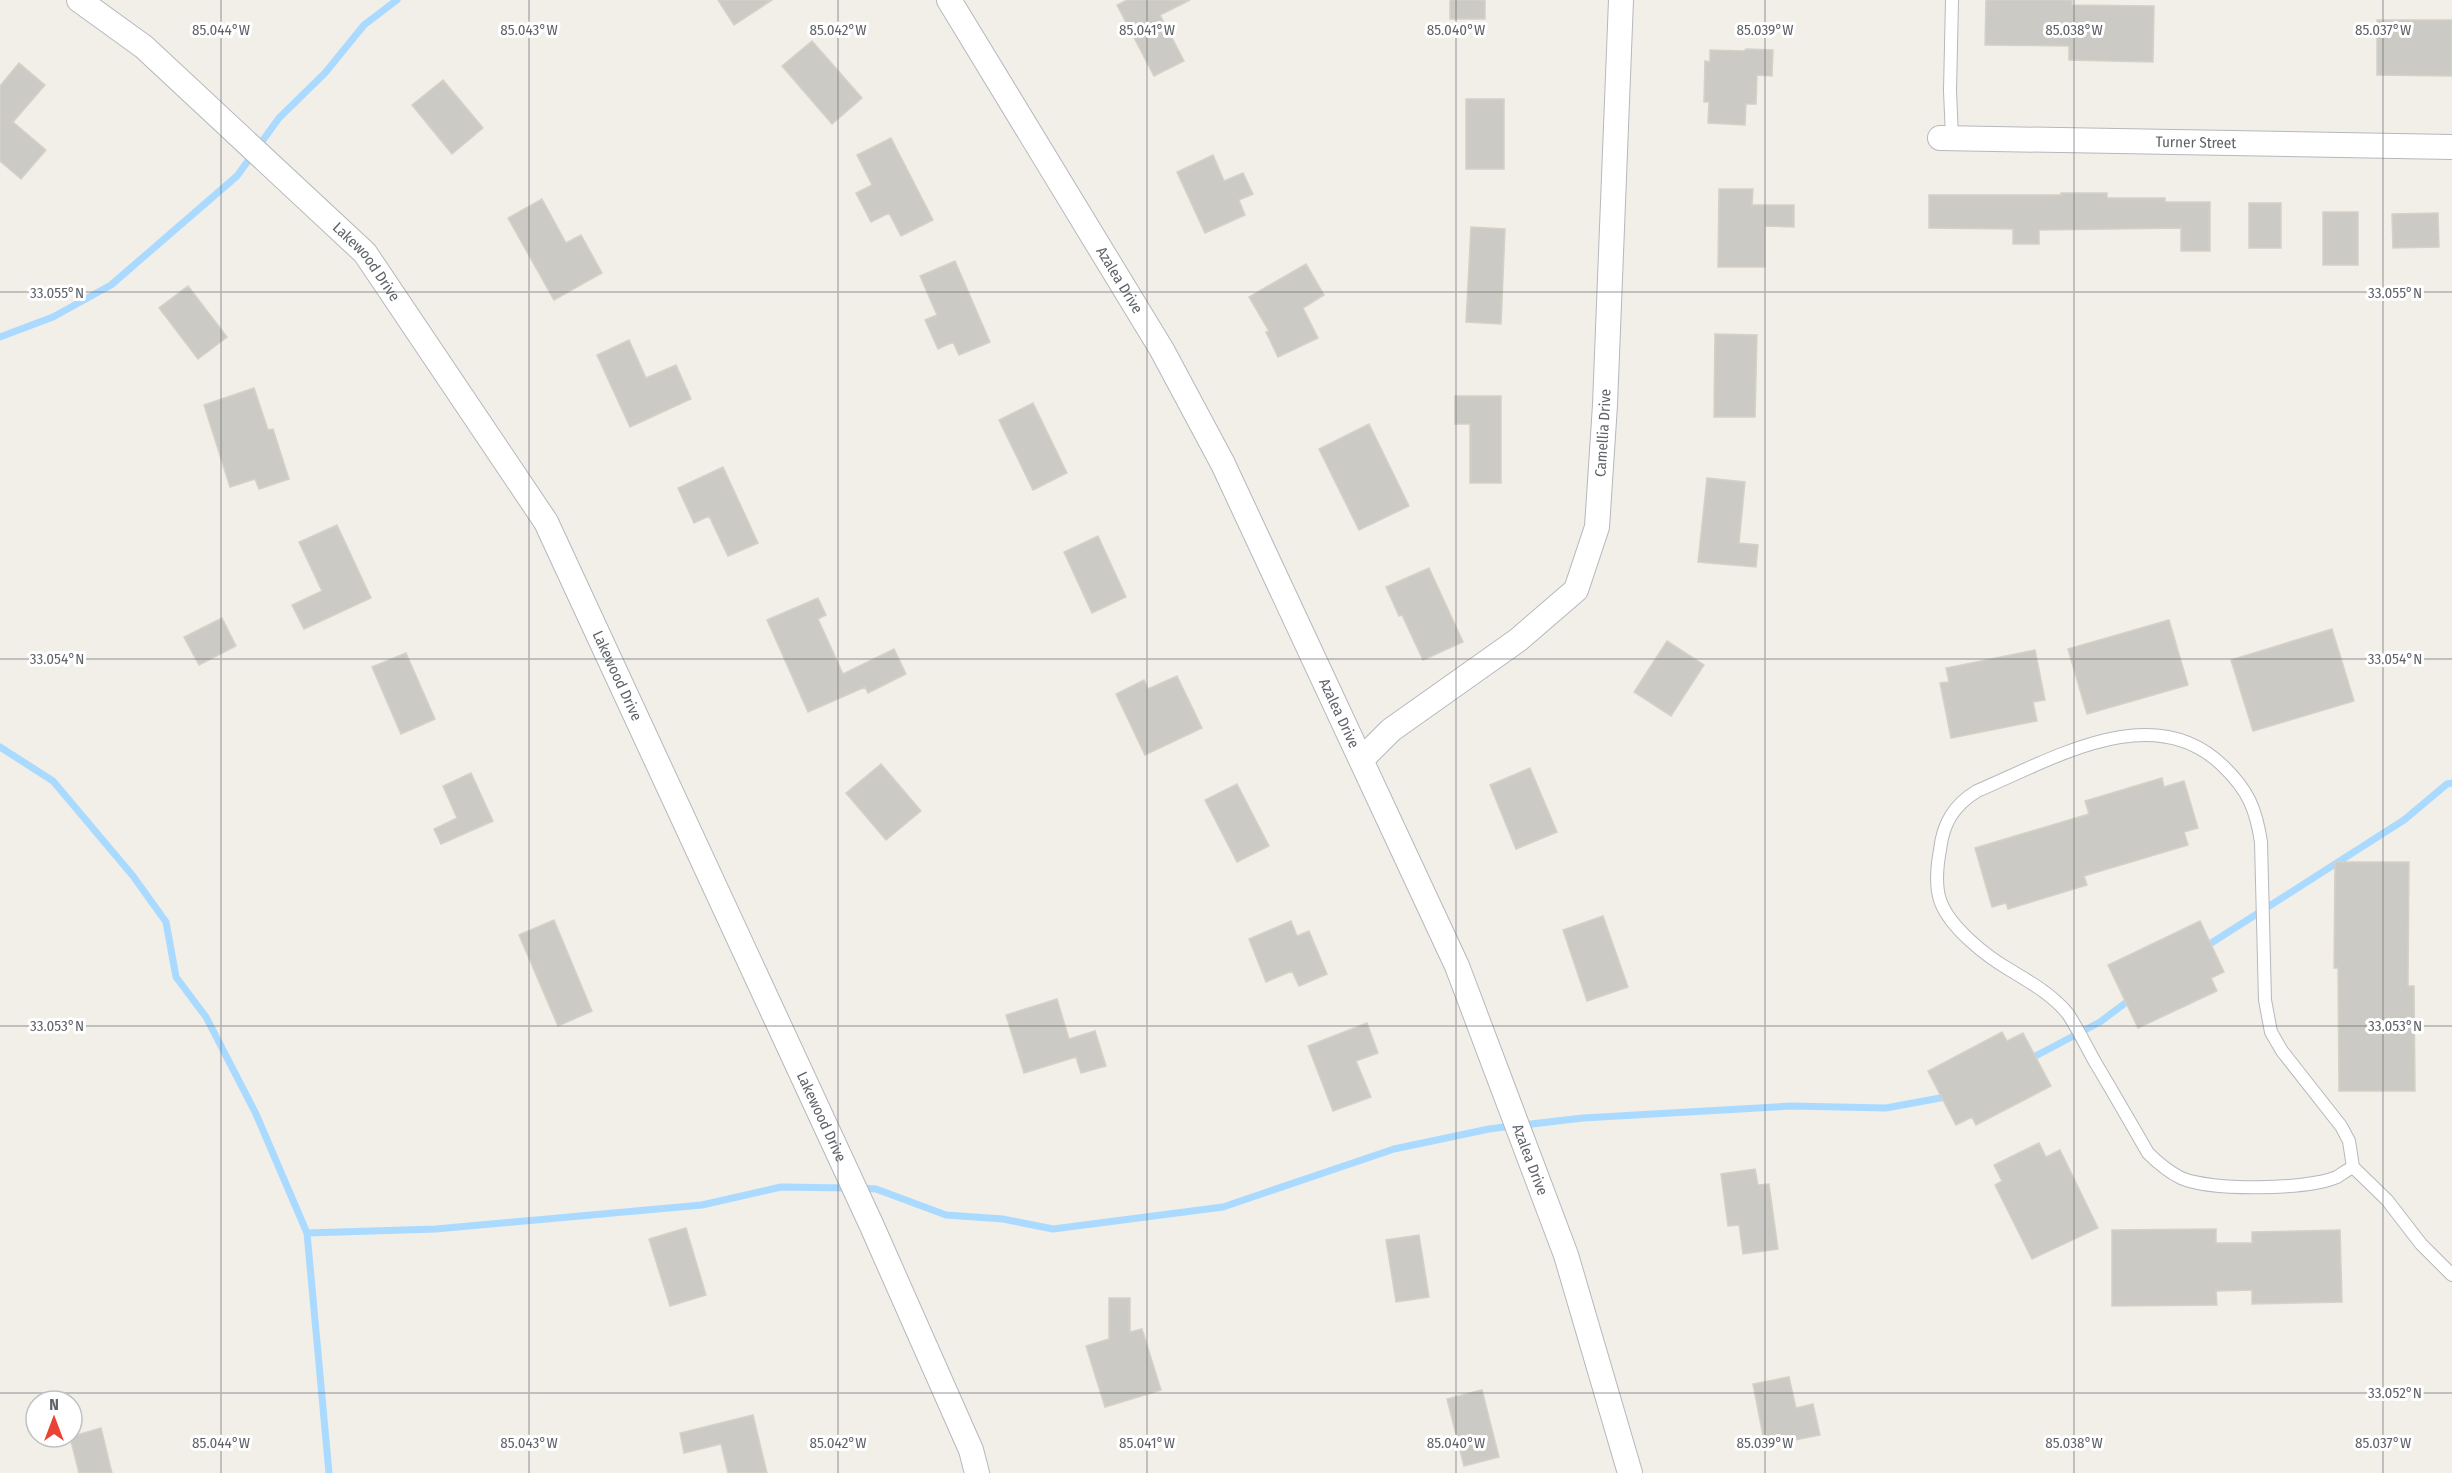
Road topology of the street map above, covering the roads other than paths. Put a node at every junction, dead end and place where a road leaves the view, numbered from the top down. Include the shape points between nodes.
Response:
1 (79, 0) edge
2 (950, 0) edge
3 (1621, 0) edge
4 (1953, 0) edge
5 (1946, 138) joint
6 (2452, 147) edge
7 (1362, 759) junction
8 (2353, 1167) junction
9 (2452, 1275) edge
10 (977, 1473) edge
11 (1630, 1473) edge

1 - 10 street, Lakewood Drive via 144,47 365,253 546,522 871,1224 971,1450
2 - 7 street, Azalea Drive via 1162,350 1222,464
3 - 7 street, Camellia Drive via 1597,527 1576,590 1518,640 1391,730
4 - 5 lane
5 - 6 street, Turner Street
7 - 11 street, Azalea Drive via 1457,966 1566,1255
8 - 8 lane via 2349,1141 2341,1126 2271,1032 2265,1000 2257,816 2250,798 2217,760 2200,748 2168,736 2133,734 2073,750 1977,791 1954,809 1944,831 1938,865 1940,900 1947,914 1999,964 2046,993 2066,1012 2148,1153 2162,1167 2183,1179 2239,1186 2295,1185 2337,1177
8 - 9 lane

